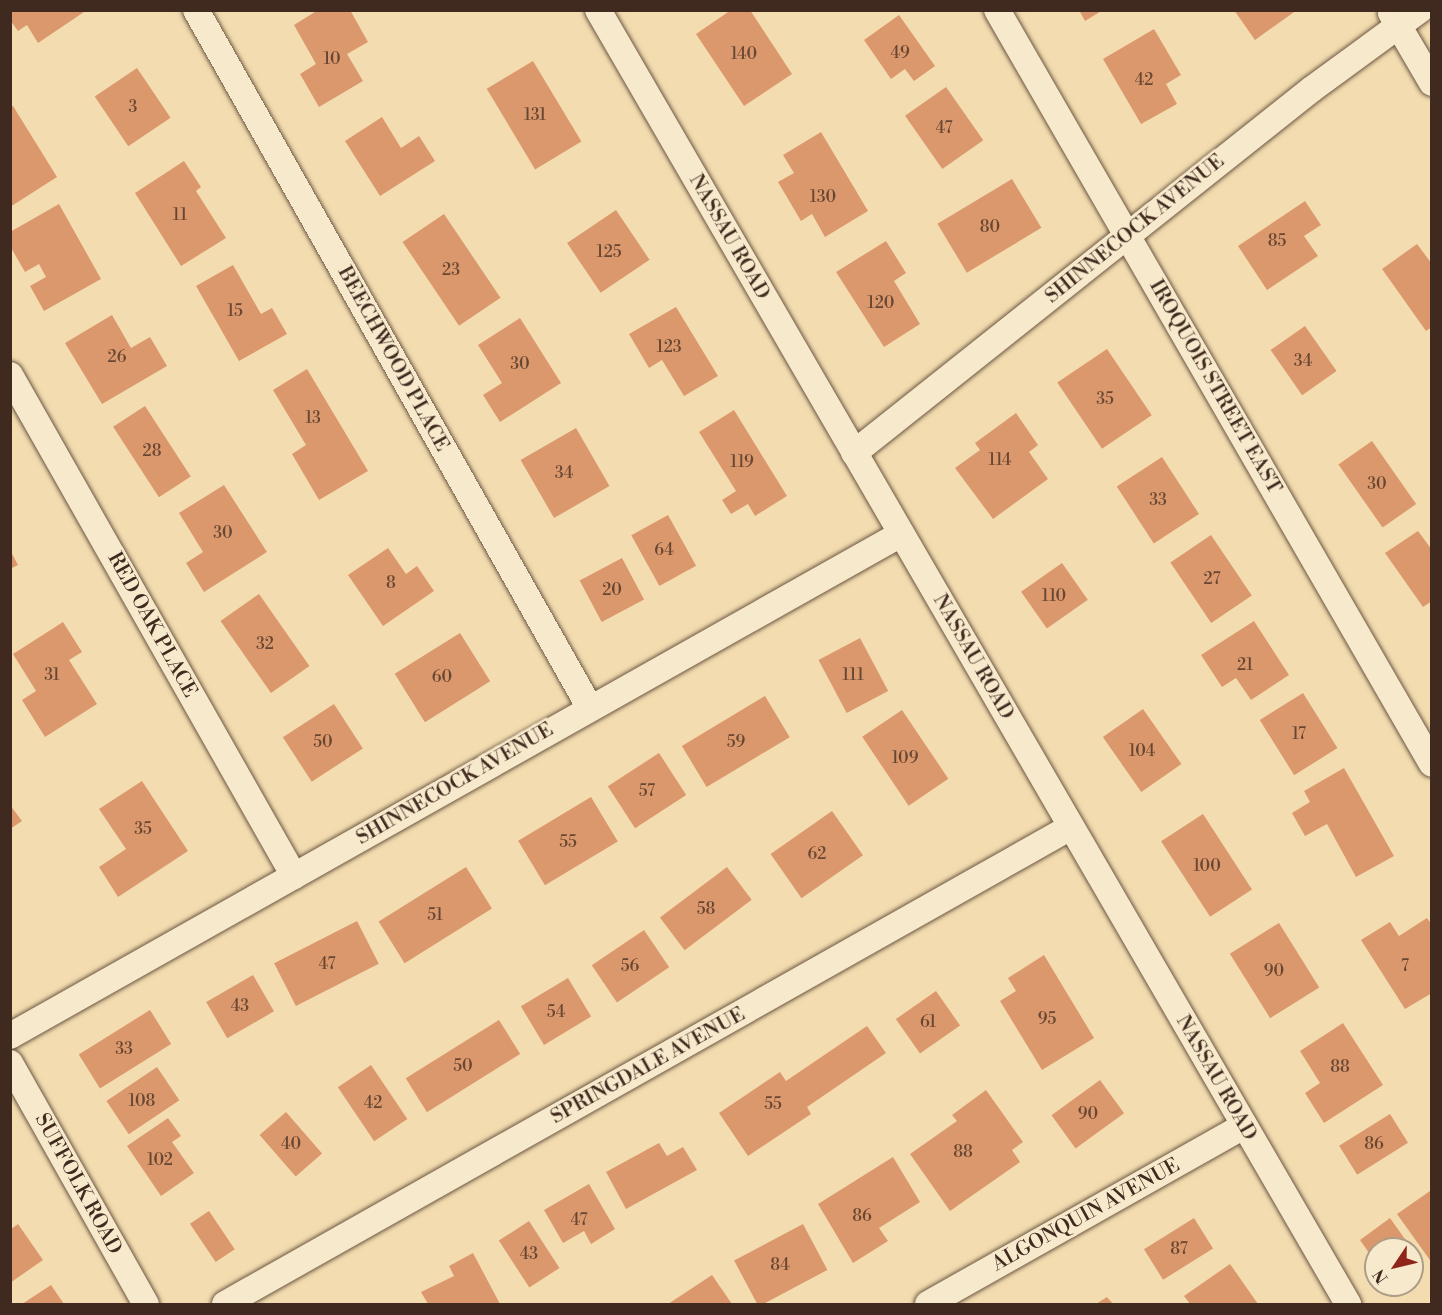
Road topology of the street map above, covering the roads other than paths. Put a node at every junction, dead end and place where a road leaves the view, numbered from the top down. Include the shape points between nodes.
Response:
1 (196, 10) edge
2 (598, 10) edge
3 (997, 10) edge
4 (1420, 10) edge
5 (1394, 18) edge
6 (1431, 83) edge
7 (1127, 236) junction
8 (10, 375) edge
9 (855, 453) junction
10 (901, 534) junction
11 (590, 708) junction
12 (1431, 764) edge
13 (1071, 827) junction
14 (294, 876) junction
15 (10, 1036) edge
16 (10, 1064) edge
17 (1244, 1126) junction
18 (146, 1305) edge
19 (225, 1305) edge
20 (928, 1305) edge
21 (1348, 1305) edge

1 - 11 street, BEECHWOOD PLACE
2 - 9 street, NASSAU ROAD
3 - 7 street, IROQUOIS STREET EAST
4 - 5 street, SHINNECOCK AVENUE
5 - 6 street
5 - 7 street, SHINNECOCK AVENUE via 1312,89
7 - 9 street, SHINNECOCK AVENUE
7 - 12 street, IROQUOIS STREET EAST
8 - 14 street, RED OAK PLACE
9 - 10 street, NASSAU ROAD
10 - 11 street, SHINNECOCK AVENUE
10 - 13 street, NASSAU ROAD
11 - 14 street, SHINNECOCK AVENUE
13 - 17 street, NASSAU ROAD
13 - 19 street, SPRINGDALE AVENUE
14 - 15 street, SHINNECOCK AVENUE
16 - 18 street, SUFFOLK ROAD
17 - 20 street, ALGONQUIN AVENUE
17 - 21 street, NASSAU ROAD

